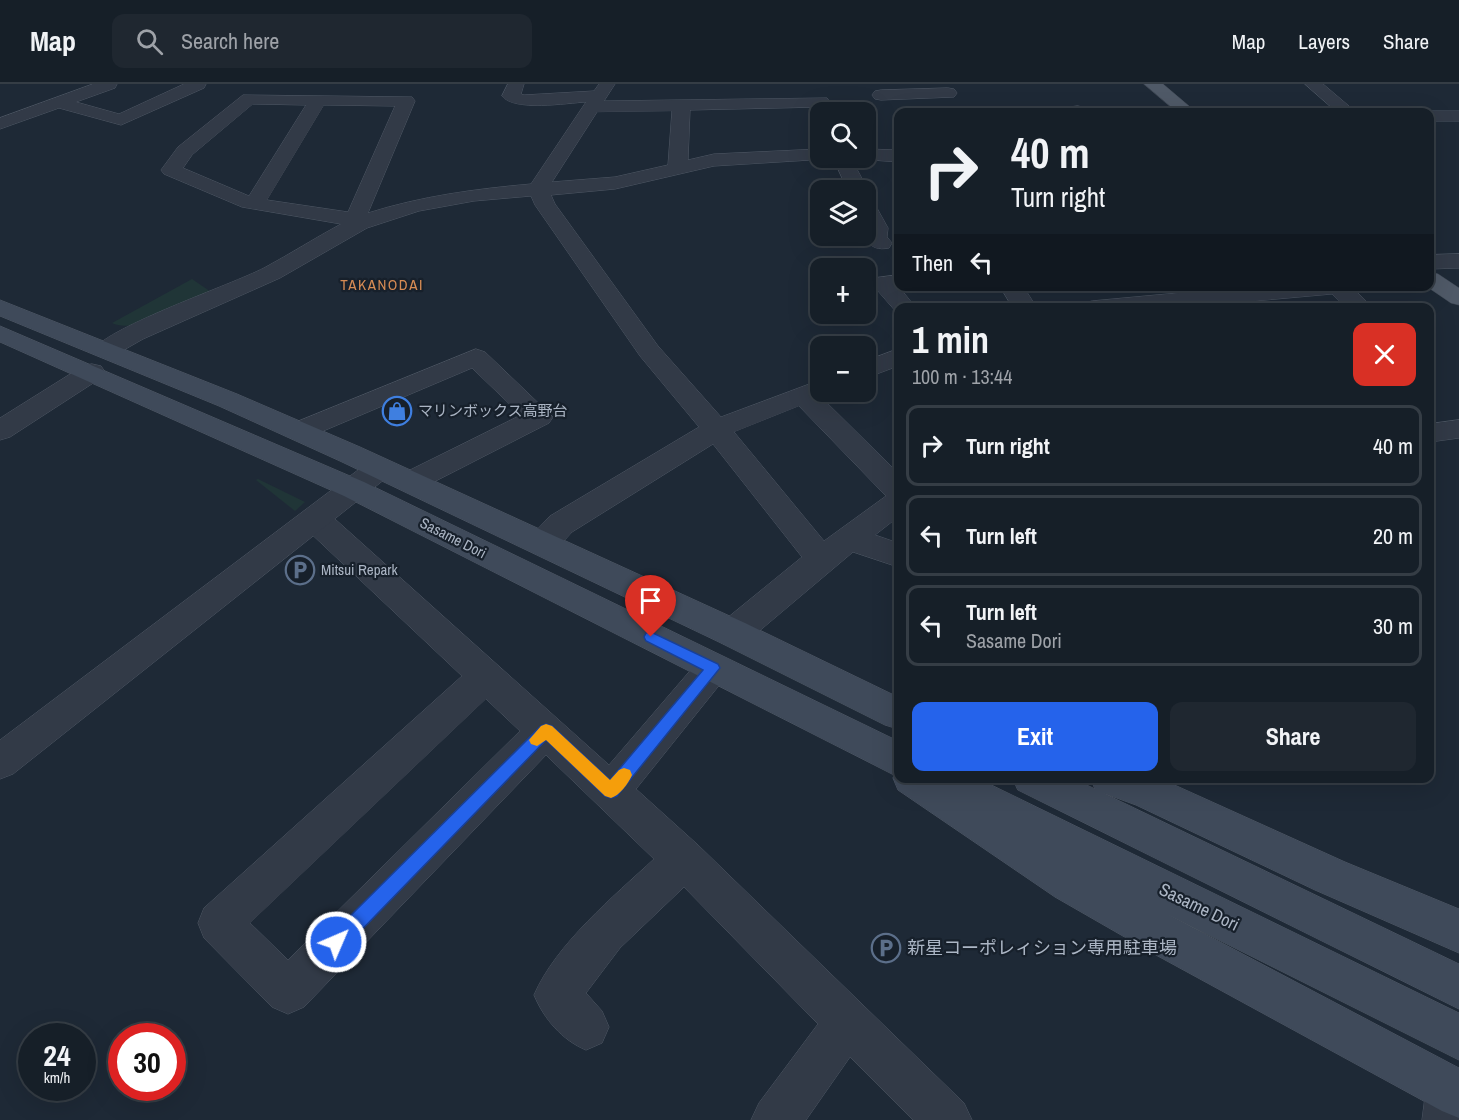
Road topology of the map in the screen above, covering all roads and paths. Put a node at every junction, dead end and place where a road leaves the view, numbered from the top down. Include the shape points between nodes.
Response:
1 (110, 84) edge
2 (198, 84) edge
3 (367, 84) edge
4 (516, 84) edge
5 (1152, 84) edge
6 (1312, 84) edge
7 (946, 89) edge
8 (881, 95) dead end
9 (599, 96) edge
10 (318, 100) junction
11 (356, 100) junction
12 (810, 102) edge
13 (61, 103) junction
14 (681, 104) junction
15 (957, 108) edge
16 (1182, 108) edge
17 (1342, 108) edge
18 (1434, 116) edge
19 (1459, 116) edge
20 (0, 124) edge
21 (810, 155) edge
22 (876, 155) edge
23 (894, 156) edge
24 (678, 167) junction
25 (539, 190) junction
26 (254, 204) junction
27 (357, 222) junction
28 (876, 239) edge
29 (881, 243) dead end
30 (1459, 261) edge
31 (1434, 262) edge
32 (894, 282) edge
33 (1434, 282) edge
34 (1229, 291) edge
35 (1342, 291) edge
36 (1202, 292) edge
37 (1132, 295) edge
38 (1459, 298) edge
39 (900, 303) edge
40 (1107, 303) edge
41 (1356, 303) edge
42 (0, 307) edge
43 (0, 333) edge
44 (894, 359) edge
45 (99, 361) junction
46 (876, 366) edge
47 (810, 392) edge
48 (822, 402) edge
49 (716, 429) junction
50 (1459, 429) edge
51 (0, 430) edge
52 (299, 432) junction
53 (1434, 432) edge
54 (380, 468) junction
55 (410, 482) junction
56 (894, 485) edge
57 (354, 489) junction
58 (894, 505) edge
59 (315, 519) junction
60 (853, 535) junction
61 (542, 544) junction
62 (894, 554) edge
63 (821, 559) junction
64 (733, 633) junction
65 (713, 668) junction
66 (487, 675) junction
67 (857, 693) junction
68 (894, 706) edge
69 (894, 712) edge
70 (837, 729) junction
71 (546, 730) junction
72 (894, 757) edge
73 (0, 762) edge
74 (894, 766) edge
75 (920, 783) edge
76 (948, 783) edge
77 (1042, 783) edge
78 (1123, 783) edge
79 (611, 791) junction
80 (684, 859) junction
81 (1459, 931) edge
82 (1459, 987) edge
83 (849, 1021) junction
84 (585, 1027) dead end
85 (1459, 1037) edge
86 (1452, 1101) edge
87 (776, 1120) edge
88 (947, 1120) edge

1 - 13 street
2 - 13 street via 121,120
3 - 11 street
4 - 9 street via 511,96 522,100
5 - 16 main road
6 - 17 street
7 - 8 street
7 - 15 street
9 - 14 street
9 - 25 street
10 - 11 street
10 - 26 street
10 - 26 street via 249,99 185,151 171,170
11 - 27 street via 406,101
12 - 14 street
13 - 20 street
14 - 24 street
18 - 19 street
21 - 24 street via 714,160
22 - 23 street
24 - 25 street via 615,183
25 - 27 street via 436,201
25 - 49 street via 551,214 649,351
26 - 27 street
27 - 45 street via 272,273 134,334
28 - 29 street
30 - 31 street
32 - 39 street via 883,283
33 - 38 main road
34 - 36 street
35 - 41 street
36 - 37 street
37 - 40 street
42 - 45 main road, Sasame Dori
43 - 45 main road, Sasame Dori
44 - 46 street
45 - 51 street
45 - 52 main road, Sasame Dori
45 - 57 main road, Sasame Dori
47 - 49 street
48 - 56 street
49 - 61 street via 561,524
49 - 63 street
50 - 53 street
52 - 54 main road, Sasame Dori
52 - 55 street via 476,357 539,417
54 - 55 main road, Sasame Dori
54 - 57 street
55 - 61 main road, Sasame Dori
57 - 59 street
57 - 65 main road, Sasame Dori
58 - 60 street
59 - 66 street
59 - 73 street
60 - 62 street via 860,542
60 - 63 street
61 - 64 main road, Sasame Dori
63 - 64 street
64 - 67 main road, Sasame Dori
65 - 70 main road, Sasame Dori
65 - 79 street
66 - 71 street
66 - 71 street via 219,923 288,991
67 - 68 main road
67 - 69 main road, Sasame Dori
70 - 72 main road, Sasame Dori
70 - 74 main road
71 - 79 street
75 - 86 main road via 1070,883
76 - 85 main road, Sasame Dori
77 - 82 main road
78 - 81 main road
79 - 80 street
80 - 83 street
80 - 84 street via 605,933 556,995
83 - 87 street
83 - 88 street

